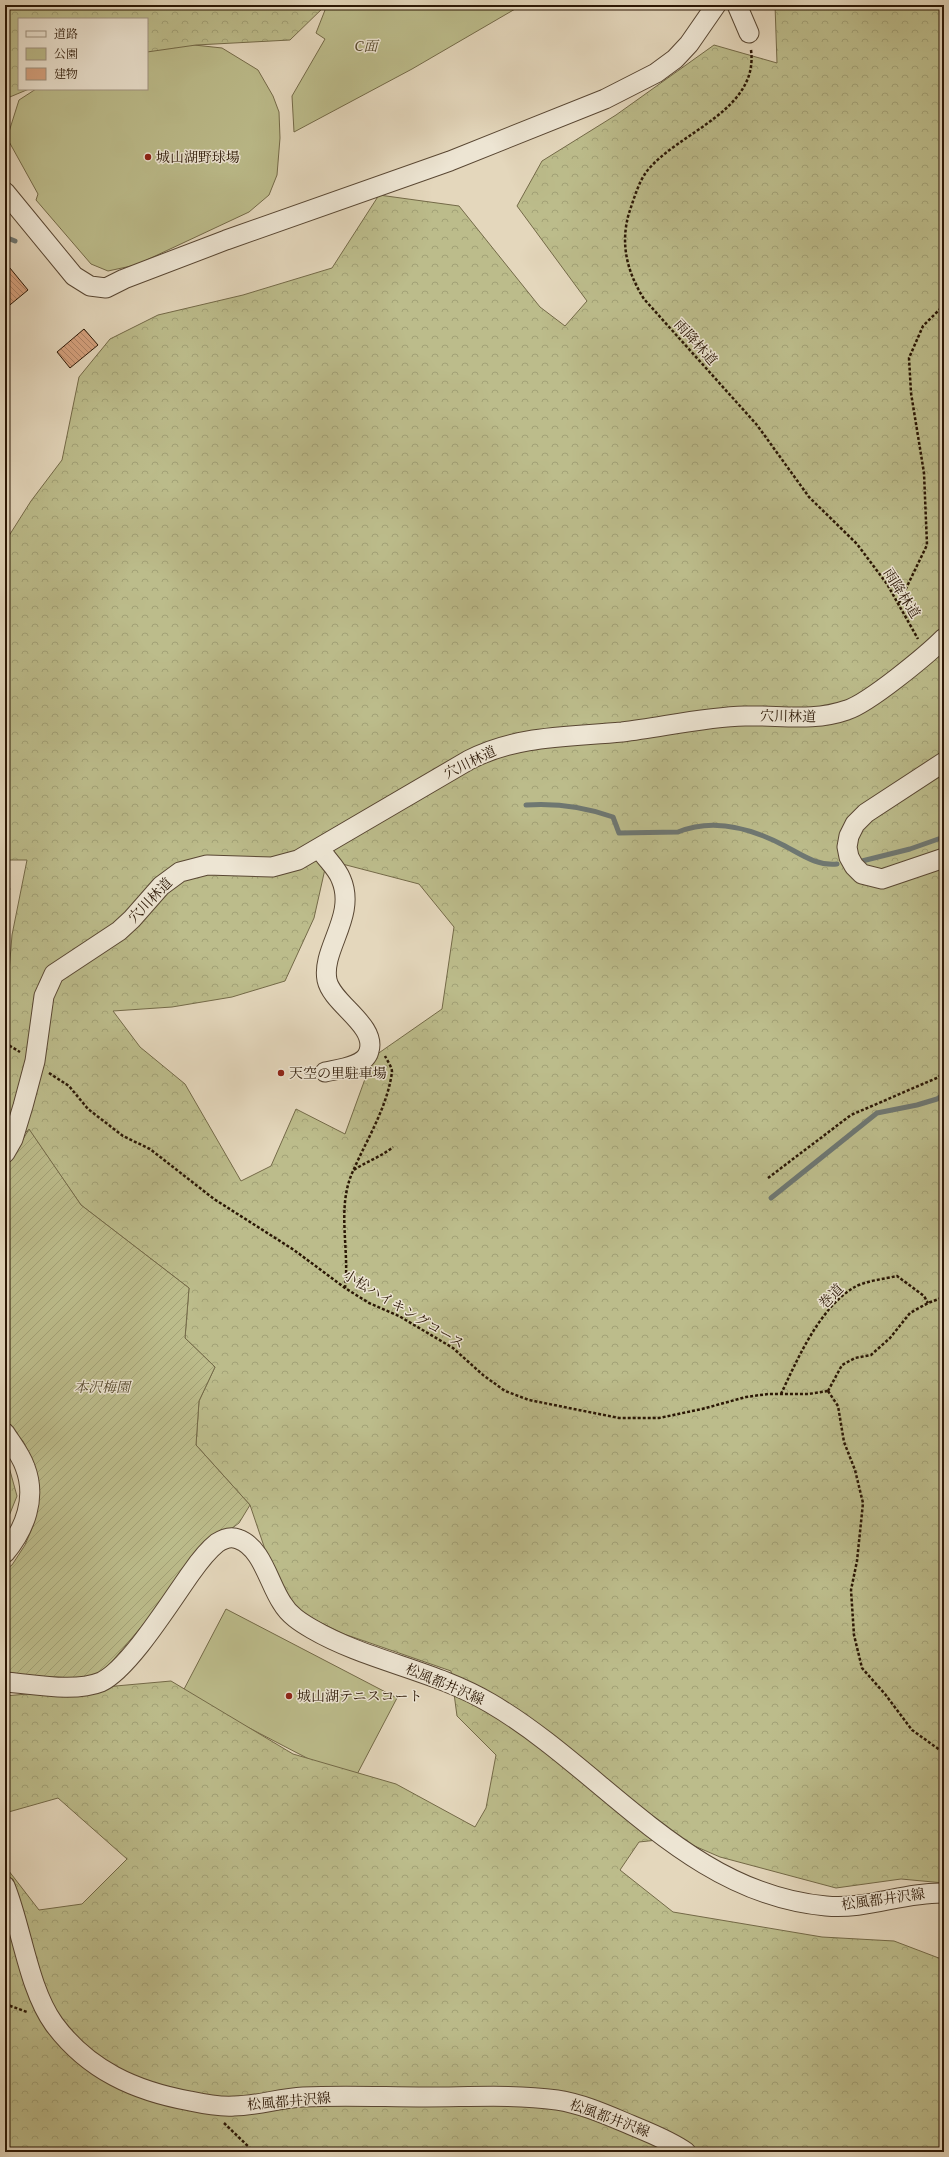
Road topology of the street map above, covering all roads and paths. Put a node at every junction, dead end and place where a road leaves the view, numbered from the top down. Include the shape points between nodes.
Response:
1 (716, 5) edge
2 (738, 5) edge
3 (749, 33) joint
4 (5, 192) edge
5 (944, 304) edge
6 (899, 603) junction
7 (944, 638) edge
8 (926, 654) junction
9 (944, 762) edge
10 (320, 849) junction
11 (944, 858) edge
12 (5, 885) edge
13 (5, 906) edge
14 (369, 1050) junction
15 (35, 1061) junction
16 (944, 1069) edge
17 (325, 1072) dead end
18 (393, 1147) dead end
19 (5, 1153) edge
20 (353, 1170) junction
21 (768, 1178) dead end
22 (345, 1288) junction
23 (944, 1297) edge
24 (928, 1303) junction
25 (828, 1391) junction
26 (781, 1394) junction
27 (5, 1432) edge
28 (5, 1553) edge
29 (5, 1682) edge
30 (944, 1753) edge
31 (5, 1886) edge
32 (944, 1893) edge
33 (686, 2152) edge

1 - 4 street via 689,44 675,59 656,73 605,100 450,161 226,240 106,288 90,286 74,276
2 - 3 street
3 - 6 path, 雨降林道 via 752,54 744,86 718,117 661,157 644,177 627,219 624,241 627,263 634,283 644,299 757,425 808,496 856,544
5 - 6 path via 924,326 909,358 911,393 924,473 927,545
6 - 8 path, 雨降林道
7 - 8 street, 穴川林道
8 - 10 street, 穴川林道 via 872,696 849,710 816,718 744,716 622,732 548,737 500,747 468,760
9 - 11 street via 866,813 855,824 846,848 854,866 862,874 882,879
10 - 14 street via 341,878 344,892 343,921 326,967 327,981 336,996 365,1030 370,1042
10 - 15 street, 穴川林道 via 298,860 272,867 253,868 220,864 180,872 162,886 119,931 54,974 44,996
12 - 13 path via 7,884 9,889
14 - 17 street via 352,1066
14 - 20 path via 383,1054 392,1071 376,1122
15 - 19 street, 穴川林道 via 13,1139
15 - 22 path, 小松ハイキングコース via 52,1076 69,1086 88,1109 111,1127 150,1149 214,1199 294,1250
16 - 21 path via 939,1077 851,1115
18 - 20 path
20 - 22 path via 345,1191
22 - 26 path, 小松ハイキングコース via 429,1333 453,1348 505,1391 529,1400 619,1418 659,1418 702,1410 746,1397
23 - 24 path
24 - 25 path via 910,1313 882,1347 871,1355 855,1358 842,1365
24 - 26 path, 巻道 via 924,1296 897,1276 854,1288 838,1301 814,1331
25 - 26 path, 小松ハイキングコース
25 - 30 path via 838,1406 844,1442 855,1470 862,1503 857,1561 851,1590 854,1636 862,1668 912,1730
27 - 28 street via 26,1468 29,1503 26,1520 16,1540
29 - 32 street, 松風都井沢線 via 85,1687 103,1681 131,1657 215,1544 228,1538 238,1539 250,1546 282,1604 292,1616 334,1641 452,1685 489,1702 550,1745 680,1849 716,1872 758,1890 800,1902 828,1906 858,1906 930,1893
31 - 33 street, 松風都井沢線 via 41,1999 53,2023 86,2057 106,2072 132,2086 176,2099 235,2107 303,2097 558,2100 602,2113 672,2142

